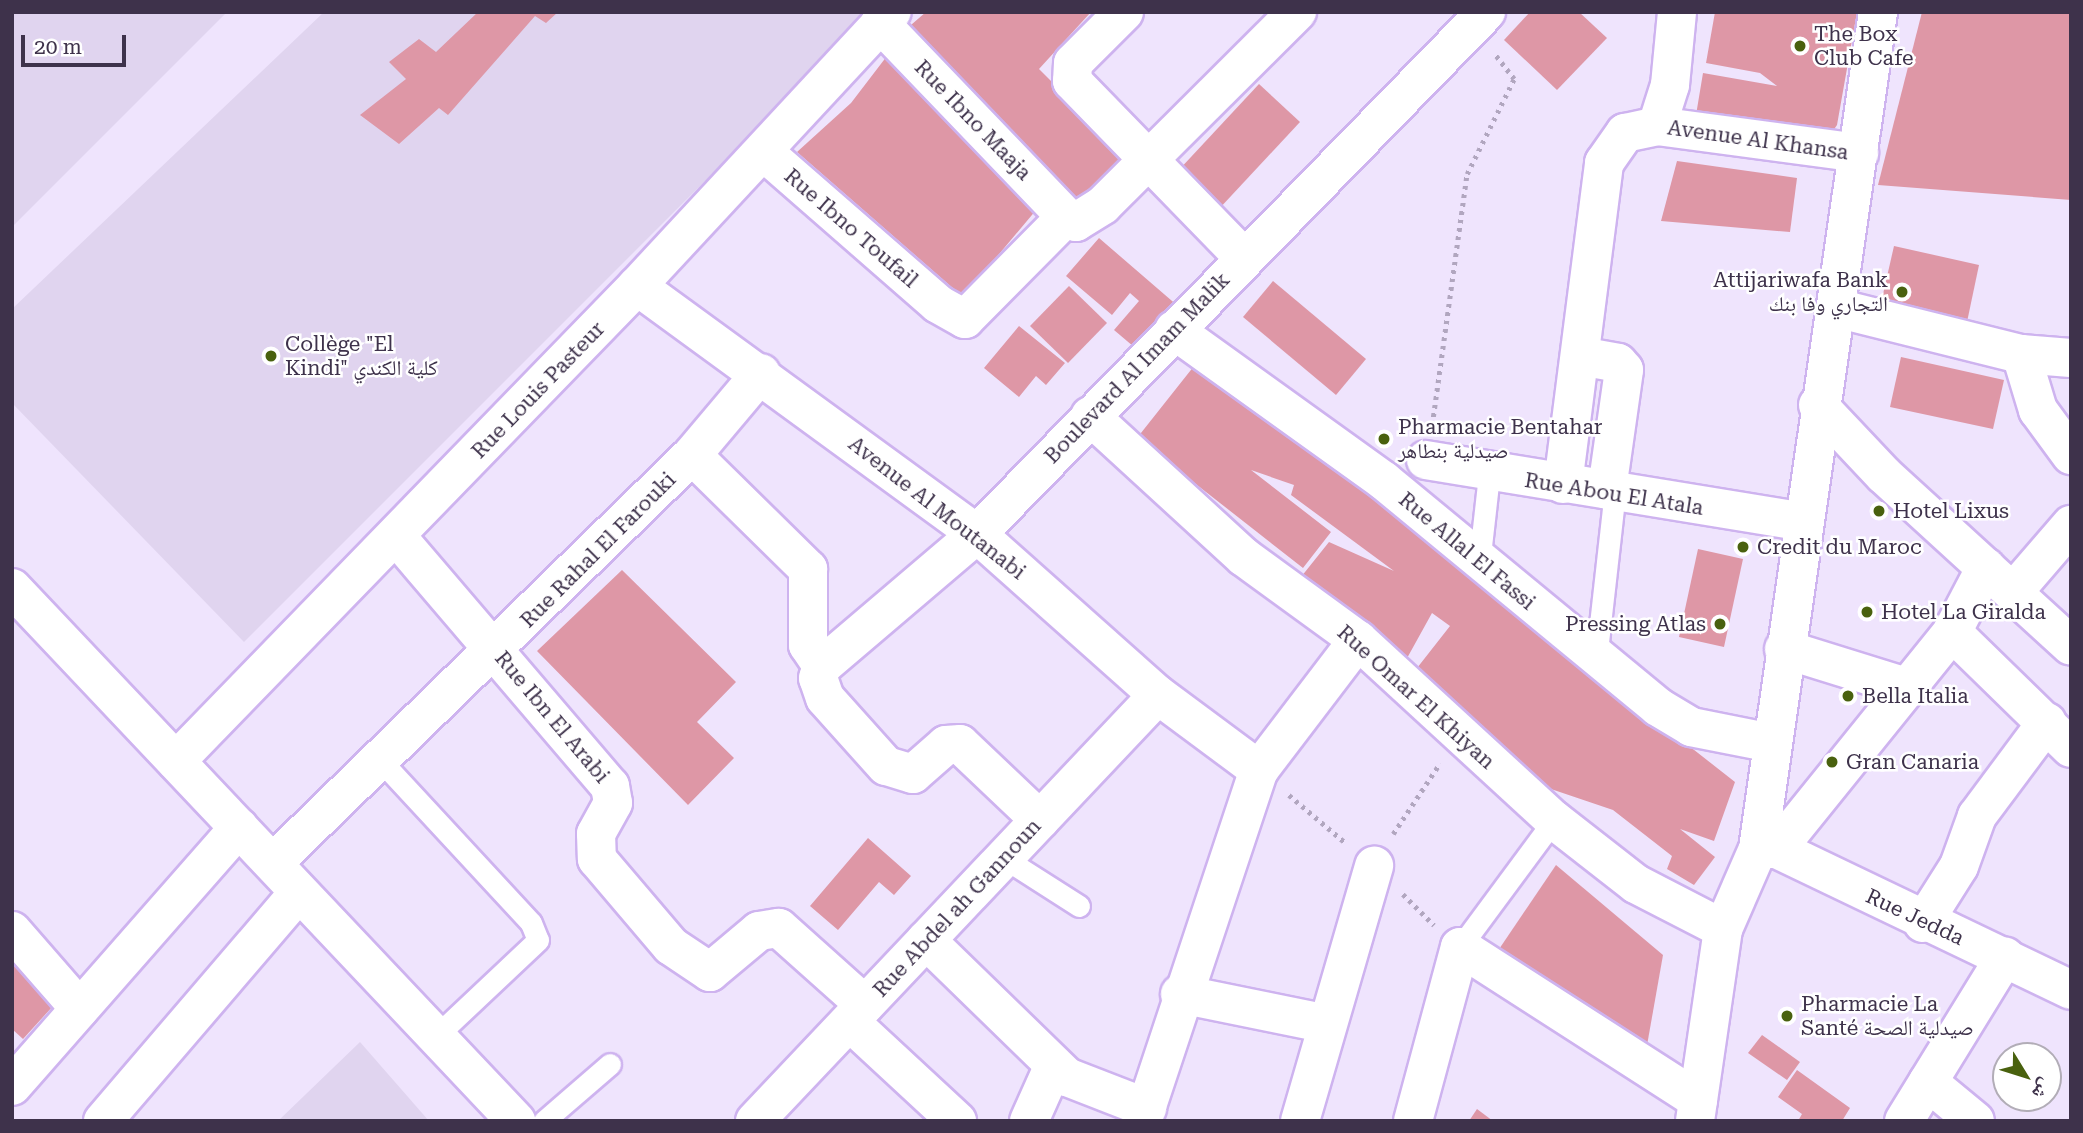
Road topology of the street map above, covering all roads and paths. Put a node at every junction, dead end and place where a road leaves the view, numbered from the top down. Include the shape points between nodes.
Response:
1 (1124, 12) edge
2 (1677, 12) edge
3 (1878, 12) edge
4 (1472, 17) edge
5 (886, 18) edge
6 (1280, 18) edge
7 (1657, 126) junction
8 (764, 152) junction
9 (1859, 153) junction
10 (1145, 160) junction
11 (1066, 218) junction
12 (1244, 258) junction
13 (637, 286) junction
14 (1836, 308) junction
15 (1174, 330) junction
16 (2021, 354) junction
17 (2071, 358) edge
18 (1582, 363) junction
19 (761, 373) junction
20 (1818, 405) junction
21 (1090, 416) junction
22 (2071, 454) edge
23 (692, 455) junction
24 (1426, 460) joint
25 (1489, 475) junction
26 (1563, 484) junction
27 (1611, 490) junction
28 (1803, 522) junction
29 (2071, 526) edge
30 (977, 534) junction
31 (397, 537) junction
32 (1479, 564) junction
33 (1986, 567) junction
34 (12, 588) edge
35 (2015, 590) junction
36 (1952, 632) junction
37 (1358, 640) junction
38 (2071, 646) edge
39 (1784, 649) junction
40 (498, 651) junction
41 (1597, 660) junction
42 (822, 666) junction
43 (1906, 687) junction
44 (1158, 695) junction
45 (2059, 735) edge
46 (1458, 736) junction
47 (1772, 743) junction
48 (176, 761) junction
49 (382, 762) junction
50 (1259, 770) junction
51 (1040, 820) junction
52 (1554, 820) junction
53 (239, 828) junction
54 (1768, 849) junction
55 (1004, 858) junction
56 (273, 863) junction
57 (1374, 866) joint
58 (299, 891) junction
59 (1079, 906) dead end
60 (1923, 923) junction
61 (1723, 929) junction
62 (12, 931) edge
63 (926, 940) junction
64 (1460, 947) junction
65 (2005, 957) junction
66 (2068, 983) edge
67 (1180, 994) junction
68 (80, 1009) junction
69 (857, 1013) junction
70 (1326, 1024) junction
71 (436, 1036) junction
72 (610, 1065) dead end
73 (1054, 1065) junction
74 (1928, 1083) junction
75 (12, 1086) edge
76 (1697, 1110) edge
77 (1145, 1114) edge
78 (767, 1117) edge
79 (103, 1121) edge
80 (516, 1121) edge
81 (544, 1121) edge
82 (957, 1121) edge
83 (1029, 1121) edge
84 (1300, 1121) edge
85 (1413, 1121) edge
86 (1904, 1121) edge
87 (1975, 1121) edge

1 - 10 street via 1070,74
2 - 7 street via 1670,85
3 - 9 street
4 - 12 street, Boulevard Al Imam Malik
4 - 24 path via 1514,79 1467,174
5 - 8 street, Rue Louis Pasteur
5 - 11 street, Rue Ibno Maaja
6 - 10 street
7 - 9 street, Avenue Al Khansa
7 - 18 street via 1625,133 1604,163
8 - 11 street, Rue Ibno Toufail via 938,304 965,319
8 - 13 street, Rue Louis Pasteur
9 - 14 street
10 - 11 street via 1102,205 1076,222
10 - 12 street
12 - 15 street, Boulevard Al Imam Malik
13 - 19 street, Avenue Al Moutanabi
13 - 31 street, Rue Louis Pasteur
14 - 16 street
14 - 20 street
15 - 21 street, Boulevard Al Imam Malik
15 - 32 street, Rue Allal El Fassi via 1384,481
16 - 17 street
16 - 22 street via 2038,410
18 - 26 street
18 - 27 street via 1591,358 1618,363 1624,370
19 - 23 street, Rue Rahal El Farouki
19 - 30 street, Avenue Al Moutanabi
20 - 28 street
20 - 33 street
21 - 30 street, Boulevard Al Imam Malik
21 - 37 street, Rue Omar El Khiyan via 1244,557
23 - 40 street, Rue Rahal El Farouki
23 - 42 street via 808,569 808,645
24 - 25 street, Rue Abou El Atala
25 - 26 street, Rue Abou El Atala
25 - 32 lane
26 - 27 street, Rue Abou El Atala
27 - 28 street, Rue Abou El Atala
27 - 41 lane
28 - 39 street
29 - 35 street
30 - 42 street, Boulevard Al Imam Malik
30 - 44 street, Avenue Al Moutanabi
31 - 40 street, Rue Ibn El Arabi
31 - 48 street, Rue Louis Pasteur
32 - 41 street, Rue Allal El Fassi
33 - 35 street
33 - 36 street
34 - 48 street
35 - 38 street
36 - 43 street
36 - 45 street
37 - 46 street, Rue Omar El Khiyan
37 - 50 street
39 - 43 street
39 - 47 street
40 - 49 street, Rue Rahal El Farouki
40 - 69 street, Rue Ibn El Arabi via 610,786 613,803 596,834 597,859 671,946 710,972 759,931 779,928
41 - 47 street, Rue Allal El Fassi via 1691,727
42 - 51 street via 825,698 842,722 904,776 946,745 965,747
43 - 54 street
44 - 50 street, Avenue Al Moutanabi
44 - 51 street, Rue Abdel ah Gannoun
45 - 60 street via 1977,816 1959,866
46 - 52 street, Rue Omar El Khiyan
46 - 57 path
47 - 54 street
48 - 53 street
49 - 56 street, Rue Rahal El Farouki
49 - 71 lane via 531,923 538,940
50 - 67 street
51 - 55 street, Rue Abdel ah Gannoun
52 - 61 street, Rue Omar El Khiyan via 1636,884
52 - 64 lane
53 - 56 street
53 - 68 street
54 - 60 street, Rue Jedda
54 - 61 street
55 - 59 lane
55 - 63 street, Rue Abdel ah Gannoun
56 - 58 street
57 - 70 street
58 - 71 street
58 - 79 street
60 - 65 street, Rue Jedda
61 - 76 street
62 - 68 street
63 - 69 street, Rue Abdel ah Gannoun
63 - 73 street
64 - 76 street
64 - 85 street
65 - 66 street, Rue Jedda
65 - 74 street
67 - 70 street
67 - 77 street
68 - 75 street
69 - 78 street, Rue Abdel ah Gannoun
69 - 82 street
70 - 84 street
71 - 80 street
72 - 81 lane
73 - 77 street via 1084,1087
73 - 83 street
74 - 86 street
74 - 87 street

